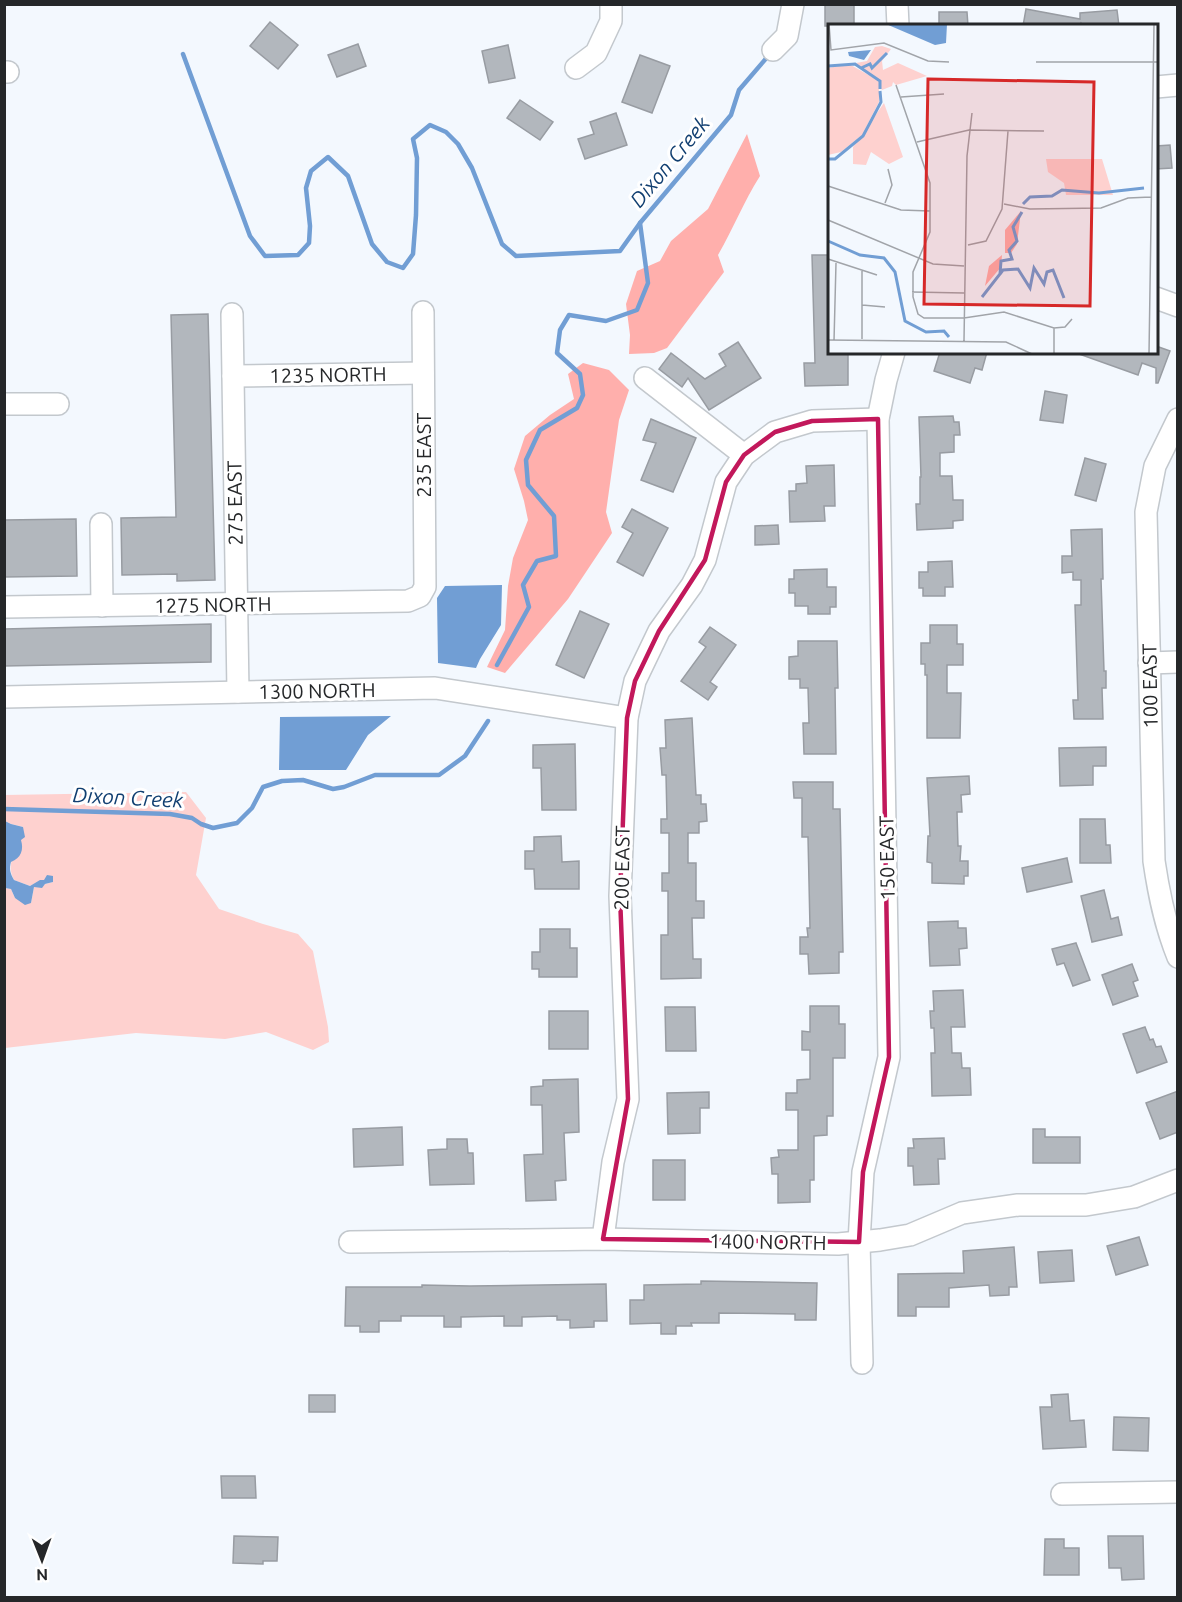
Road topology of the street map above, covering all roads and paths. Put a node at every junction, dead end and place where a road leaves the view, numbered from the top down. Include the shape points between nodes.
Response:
1 (611, 4) edge
2 (793, 4) edge
3 (897, 4) edge
4 (898, 24) edge
5 (773, 50) dead end
6 (576, 68) dead end
7 (1178, 85) edge
8 (1158, 87) edge
9 (1158, 299) edge
10 (1178, 306) edge
11 (423, 312) dead end
12 (232, 314) dead end
13 (893, 354) edge
14 (423, 374) junction
15 (233, 376) junction
16 (645, 378) dead end
17 (4, 404) edge
18 (58, 404) dead end
19 (1178, 418) edge
20 (878, 419) junction
21 (744, 455) junction
22 (101, 524) dead end
23 (420, 596) joint
24 (236, 605) junction
25 (102, 606) junction
26 (4, 607) edge
27 (1178, 662) edge
28 (1149, 663) junction
29 (238, 692) junction
30 (4, 697) edge
31 (627, 718) junction
32 (1178, 957) edge
33 (1178, 1180) edge
34 (603, 1239) junction
35 (350, 1242) dead end
36 (859, 1242) junction
37 (861, 1363) dead end
38 (1178, 1492) edge
39 (1062, 1494) dead end

1 - 6 street via 611,21 596,53
2 - 5 street via 787,36
3 - 4 street
7 - 8 street
9 - 10 street
11 - 14 street, 235 EAST
12 - 15 street, 275 EAST
13 - 20 street, 150 EAST
14 - 15 street, 1235 NORTH
14 - 23 street, 235 EAST via 425,587
15 - 24 street, 275 EAST
16 - 21 street
17 - 18 street
19 - 28 street, 100 EAST via 1155,466 1146,513
20 - 21 street via 812,421 775,432
20 - 36 street, 150 EAST via 890,1057 863,1172
21 - 31 street, 200 EAST via 726,483 705,560 634,681
22 - 25 street
23 - 24 street, 1275 NORTH via 408,601
24 - 25 street, 1275 NORTH
24 - 29 street, 275 EAST
25 - 26 street, 1275 NORTH
27 - 28 street
28 - 32 street, 100 EAST via 1154,861 1168,931
29 - 30 street, 1300 NORTH
29 - 31 street, 1300 NORTH via 435,688
31 - 34 street, 200 EAST via 620,896 628,1099
33 - 36 street, 1400 NORTH via 1134,1197 1086,1205 1018,1205 962,1213 910,1235
34 - 35 street, 1400 NORTH
34 - 36 street, 1400 NORTH
36 - 37 street, 150 EAST
38 - 39 street

